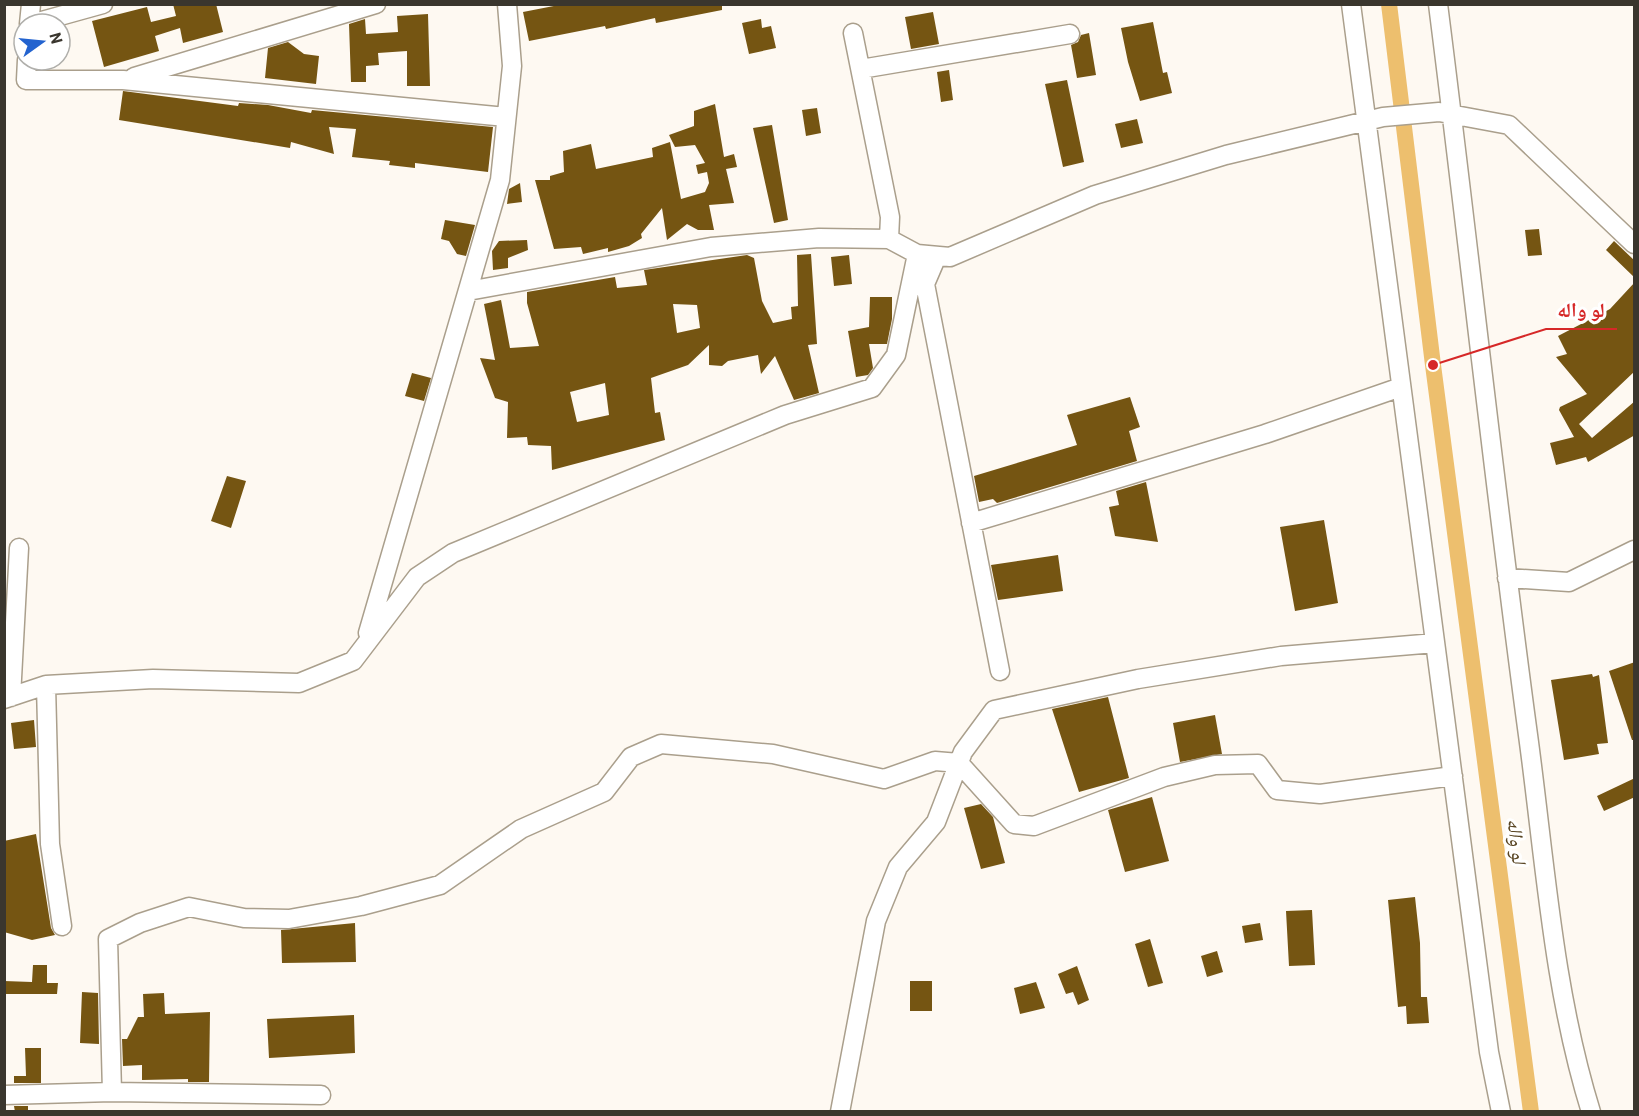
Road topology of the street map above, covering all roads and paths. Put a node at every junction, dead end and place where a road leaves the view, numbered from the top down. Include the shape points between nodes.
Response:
1 (103, 4) edge
2 (376, 4) edge
3 (507, 4) edge
4 (1351, 4) edge
5 (1438, 4) edge
6 (72, 12) edge
7 (853, 33) dead end
8 (1070, 34) dead end
9 (861, 69) junction
10 (26, 72) edge
11 (123, 80) junction
12 (1445, 113) junction
13 (506, 117) junction
14 (1375, 119) junction
15 (890, 239) junction
16 (1635, 244) edge
17 (917, 254) junction
18 (938, 256) junction
19 (468, 291) junction
20 (1401, 387) junction
21 (971, 522) junction
22 (19, 548) dead end
23 (1635, 550) edge
24 (1507, 579) junction
25 (365, 643) junction
26 (1435, 643) junction
27 (1000, 671) dead end
28 (46, 686) junction
29 (8, 698) edge
30 (959, 763) junction
31 (1453, 776) junction
32 (63, 926) dead end
33 (112, 1092) junction
34 (4, 1095) edge
35 (321, 1095) dead end
36 (840, 1112) edge
37 (1501, 1112) edge
38 (1591, 1112) edge

1 - 6 street
2 - 11 street
3 - 13 street via 512,66
4 - 14 street
5 - 12 street
7 - 9 street
8 - 9 street
9 - 15 street via 890,217
10 - 11 street via 26,80
11 - 13 street
12 - 14 street
12 - 16 street via 1509,125
12 - 24 street
13 - 19 street via 500,180
14 - 18 street via 1226,155 1106,192 950,257
14 - 20 street
15 - 17 street
15 - 19 street via 819,238 711,247
17 - 18 street
17 - 25 street via 896,355 872,388 785,415 453,552 417,578
18 - 21 street via 925,285
19 - 25 street
20 - 21 street via 1264,434
20 - 26 street
21 - 27 street
22 - 29 street
23 - 24 street via 1569,582
24 - 38 street via 1571,1039
25 - 28 street via 353,661 299,683 153,679
26 - 30 street via 1281,656 1138,679 994,710
26 - 31 street
28 - 29 street
28 - 32 street via 50,844
30 - 31 street via 1014,824 1034,826 1164,777 1215,765 1258,764 1277,790 1320,794
30 - 33 street via 935,760 884,779 773,754 661,744 631,757 604,792 521,829 440,885 362,906 289,919 244,918 189,907 140,923 108,939
30 - 36 street via 936,822 898,867 876,921
31 - 37 street via 1489,1052
33 - 34 street
33 - 35 street

